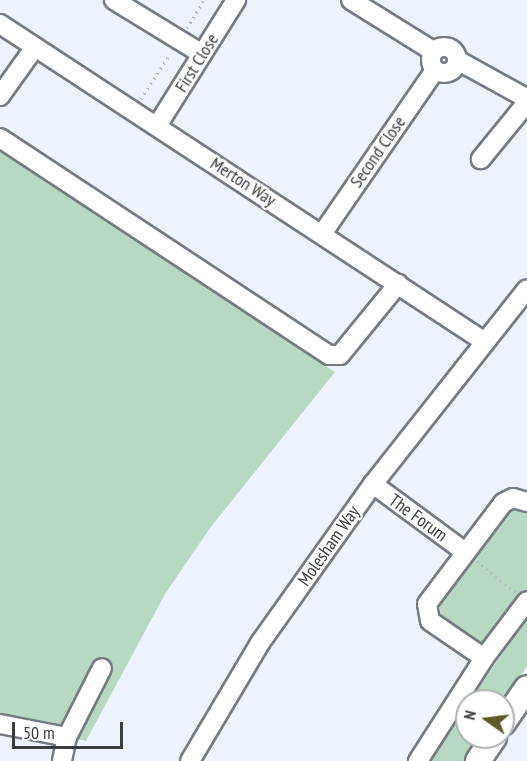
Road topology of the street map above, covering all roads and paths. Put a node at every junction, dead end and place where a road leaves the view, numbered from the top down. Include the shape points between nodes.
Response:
1 (114, 0) edge
2 (204, 0) edge
3 (236, 0) edge
4 (351, 0) edge
5 (0, 24) edge
6 (180, 39) junction
7 (35, 47) junction
8 (433, 51) junction
9 (202, 54) junction
10 (457, 60) junction
11 (435, 70) junction
12 (0, 96) edge
13 (134, 111) junction
14 (158, 126) junction
15 (0, 138) edge
16 (481, 159) dead end
17 (322, 234) junction
18 (398, 284) junction
19 (527, 289) edge
20 (486, 342) junction
21 (373, 484) junction
22 (527, 502) edge
23 (464, 551) junction
24 (527, 601) edge
25 (484, 658) junction
26 (102, 668) dead end
27 (527, 688) edge
28 (515, 706) edge
29 (0, 724) edge
30 (68, 737) junction
31 (62, 761) edge
32 (190, 761) edge
33 (418, 761) edge

1 - 6 street
2 - 6 path
3 - 9 street, First Close
4 - 8 street
5 - 7 street, Merton Way
6 - 9 street
6 - 13 path
7 - 12 street
7 - 13 street, Merton Way
8 - 10 street via 448,47
8 - 11 street via 430,59
9 - 14 street, First Close
10 - 11 street via 449,72
10 - 16 street via 524,98 525,105
11 - 17 street, Second Close
13 - 14 street, Merton Way
14 - 17 street, Merton Way
15 - 18 street via 328,356 340,355
17 - 18 street, Merton Way
18 - 20 street, Merton Way
19 - 20 street, Molesham Way
20 - 21 street, Molesham Way
21 - 23 street, The Forum
21 - 32 street, Molesham Way via 260,644
22 - 23 street, The Forum via 513,498 502,503
23 - 24 path
23 - 25 street, The Forum via 427,604 426,613 430,621
24 - 25 street
25 - 33 street
26 - 30 street
27 - 28 main road
29 - 30 street
30 - 31 street

